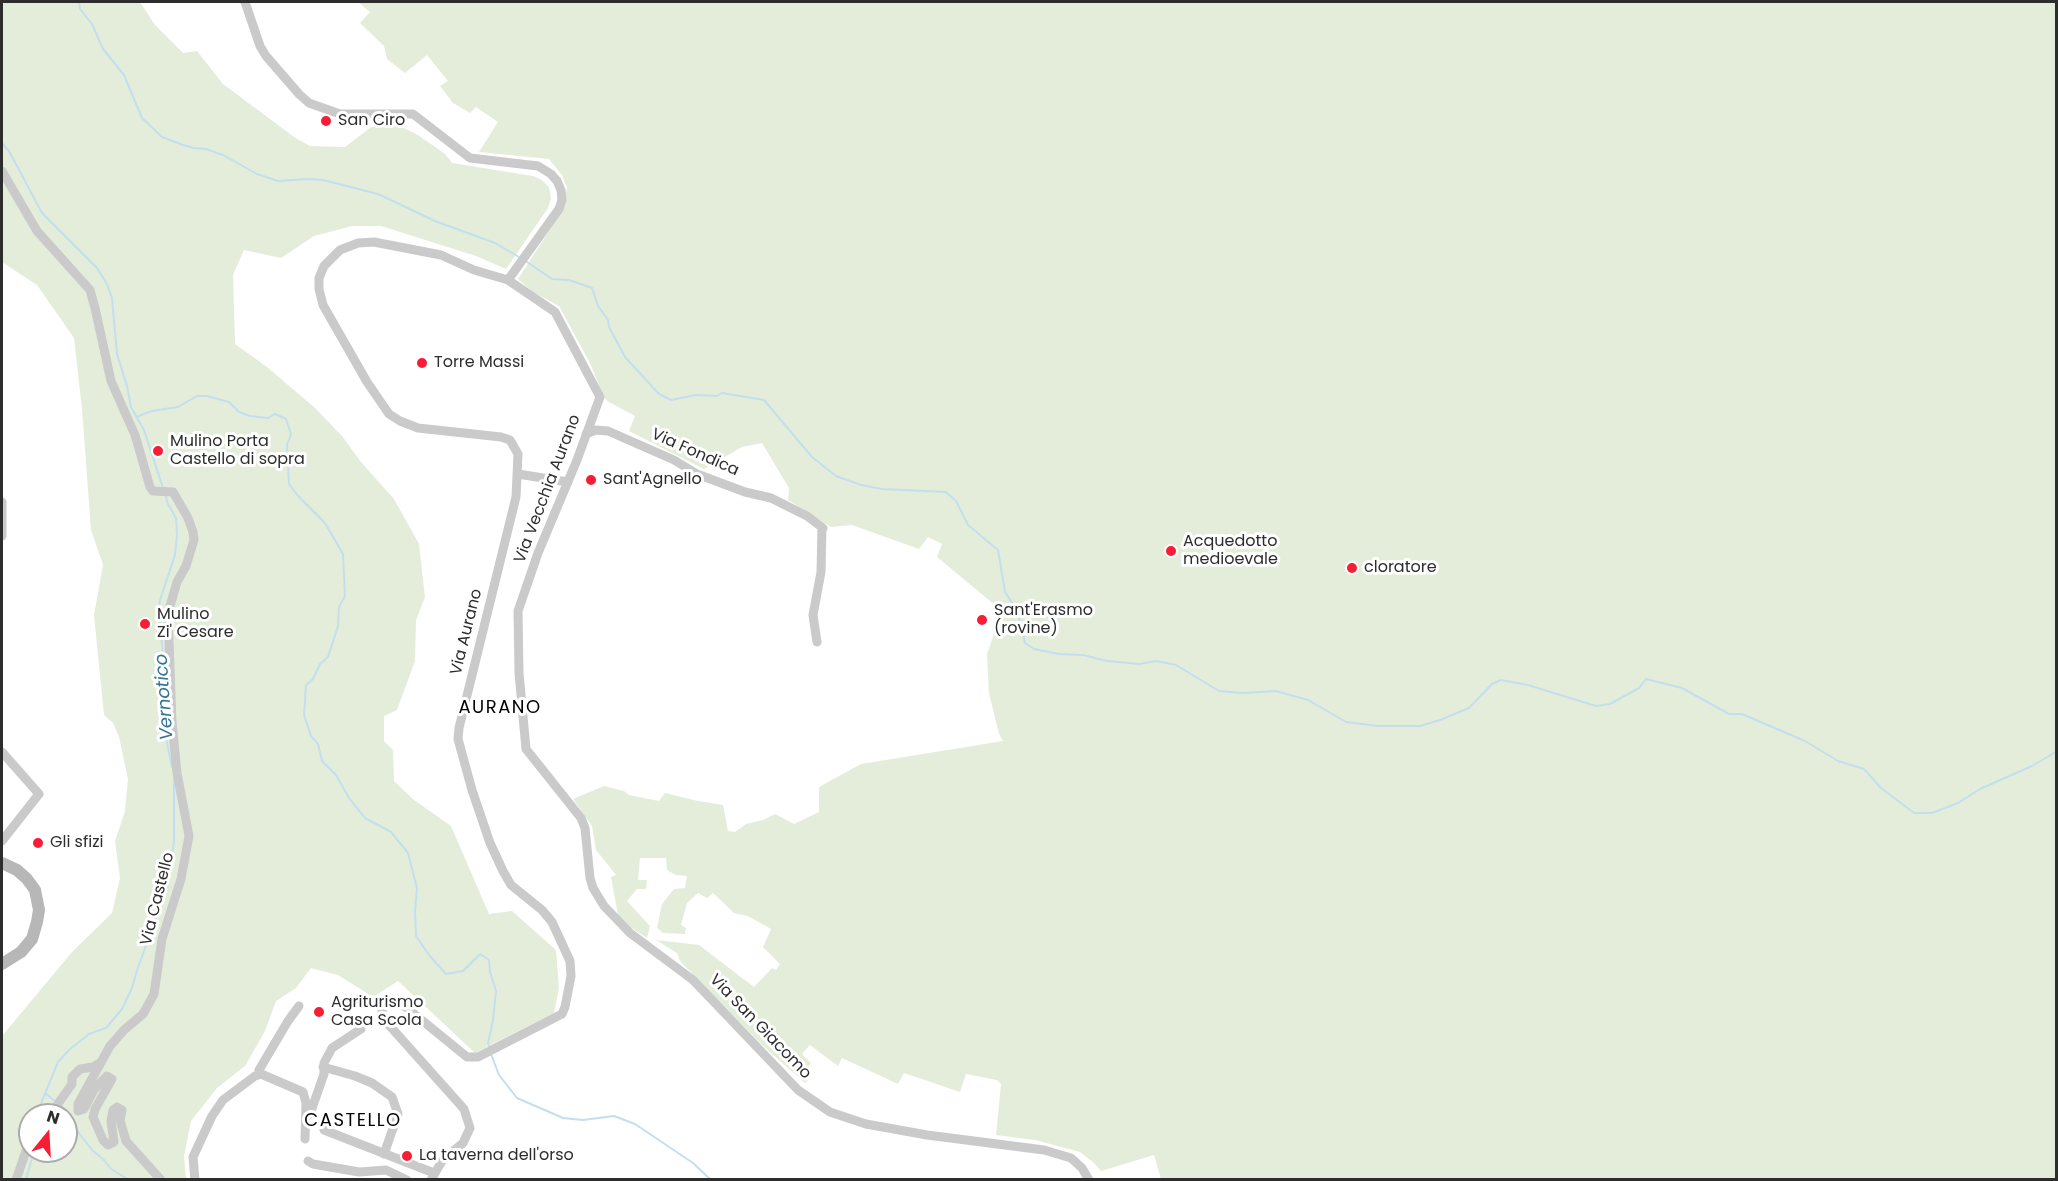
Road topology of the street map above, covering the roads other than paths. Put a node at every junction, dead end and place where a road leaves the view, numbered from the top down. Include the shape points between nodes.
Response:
1 (245, 2) edge
2 (2, 171) edge
3 (508, 280) junction
4 (586, 434) junction
5 (518, 474) junction
6 (568, 482) junction
7 (2, 502) edge
8 (2, 536) edge
9 (817, 642) dead end
10 (523, 743) joint
11 (2, 752) edge
12 (2, 841) edge
13 (2, 863) edge
14 (2, 964) edge
15 (299, 1006) dead end
16 (361, 1029) dead end
17 (103, 1060) junction
18 (323, 1066) junction
19 (261, 1074) junction
20 (58, 1103) edge
21 (308, 1111) junction
22 (305, 1139) dead end
23 (384, 1154) junction
24 (308, 1161) dead end
25 (22, 1163) edge
26 (433, 1176) edge
27 (16, 1179) edge
28 (161, 1179) edge
29 (195, 1179) edge
30 (407, 1179) edge
31 (1089, 1179) edge

1 - 3 street via 266,56 309,103 340,114 412,114 470,158 538,166 551,174 561,190 559,209
2 - 17 street, Via Castello via 37,231 90,290 111,381 135,435 150,487 166,492 188,518 194,540 168,613 172,722 189,836 181,879 162,939 154,994 143,1014 110,1046
3 - 4 street, Via Vecchia Aurano via 555,312 600,398
3 - 5 street, Via Aurano via 441,255 374,242 340,250 324,266 319,289 323,305 388,414 418,428 510,440 518,454
4 - 6 street, Via Vecchia Aurano
4 - 9 street, Via Fondica via 608,431 697,474 771,498 823,527 821,572 813,615
5 - 6 street
5 - 26 street, Via Aurano via 516,497 458,739 490,843 503,871 511,885 552,922 570,960 571,976 562,1014 478,1057 467,1057 398,1000 388,1002 382,1009 389,1025 464,1109 470,1128 463,1143 442,1161
6 - 10 street, Via Vecchia Aurano via 518,610
7 - 8 street
10 - 31 street, Via San Giacomo via 581,818 590,878 604,906 630,933 709,995 798,1090 830,1112 867,1124 1044,1149 1071,1158
11 - 12 street via 39,794
13 - 14 main road via 27,879 35,891 39,910 32,939
15 - 19 street
16 - 18 street via 332,1048
17 - 20 street via 80,1069
17 - 28 street, Via Castello via 78,1104 78,1111 84,1109 102,1081 112,1079 93,1117 103,1140 108,1145 114,1142 111,1121 117,1107 122,1110 120,1120 126,1141
18 - 21 street via 324,1074
18 - 23 street via 372,1083 392,1097 398,1114
19 - 21 street via 303,1092
19 - 29 street via 239,1086 212,1116 193,1157
21 - 22 street
21 - 23 street via 312,1127
23 - 26 street
24 - 30 street via 359,1172 386,1170
25 - 27 street

